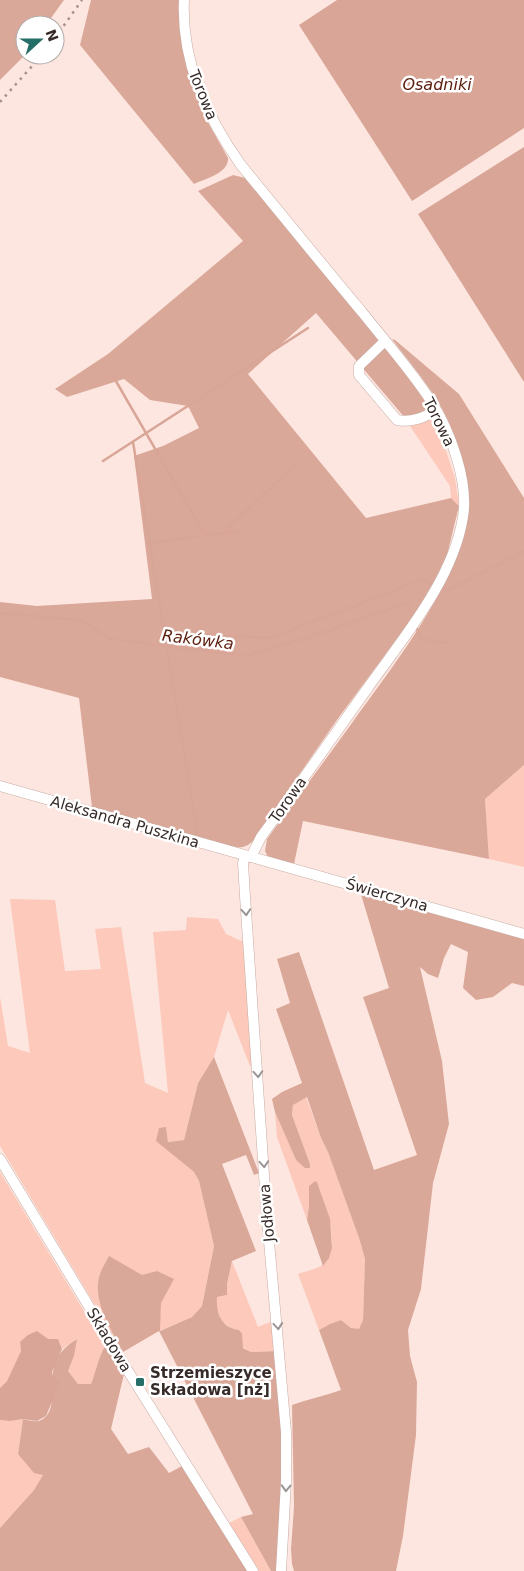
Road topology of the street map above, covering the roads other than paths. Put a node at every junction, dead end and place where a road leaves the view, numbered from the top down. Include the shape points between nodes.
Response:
1 (184, 0) edge
2 (385, 341) junction
3 (436, 411) junction
4 (0, 786) edge
5 (248, 856) junction
6 (524, 934) edge
7 (0, 1159) edge
8 (253, 1571) edge
9 (281, 1571) edge

1 - 2 street, Torowa via 185,32 192,68 201,95 224,141
2 - 3 street, Torowa via 424,390
2 - 3 street via 359,366 359,375 397,420 406,422
3 - 5 street, Torowa via 448,433 463,490 463,516 450,558 429,603
4 - 5 street, Aleksandra Puszkina
5 - 6 street, Świerczyna
5 -> 9 street, Jodłowa via 243,863 245,896 266,1206 286,1426
7 - 8 street, Składowa via 122,1363

